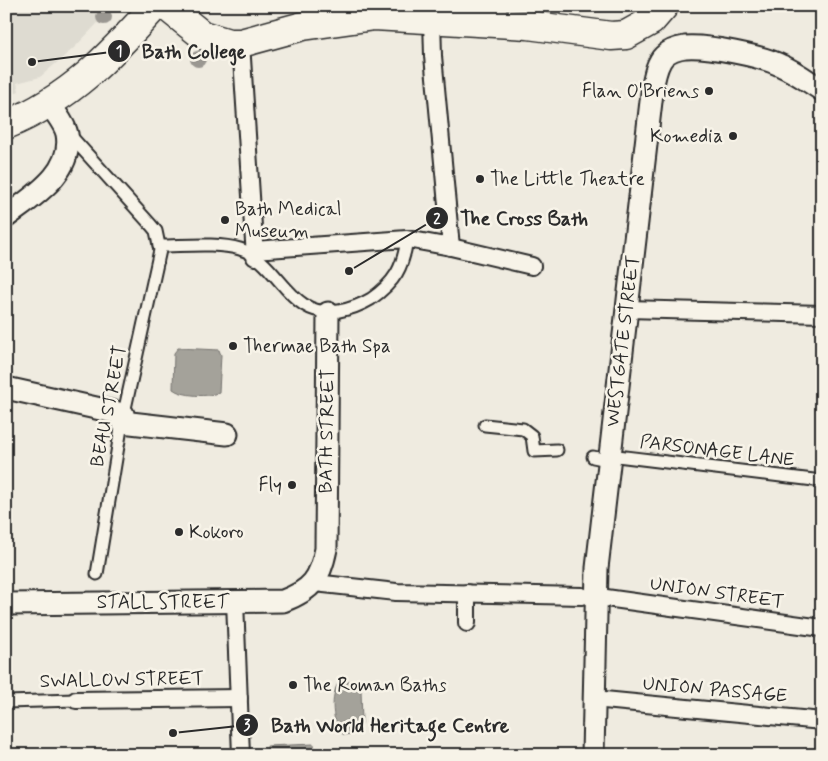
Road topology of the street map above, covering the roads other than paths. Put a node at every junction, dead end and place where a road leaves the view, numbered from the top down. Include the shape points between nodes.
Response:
1 (155, 6) edge
2 (166, 6) edge
3 (664, 6) edge
4 (432, 18) junction
5 (241, 43) junction
6 (822, 90) edge
7 (50, 104) junction
8 (6, 125) edge
9 (67, 132) junction
10 (6, 217) edge
11 (408, 239) junction
12 (159, 246) junction
13 (451, 247) junction
14 (255, 254) junction
15 (532, 266) dead end
16 (627, 309) junction
17 (328, 313) junction
18 (822, 314) edge
19 (6, 388) edge
20 (123, 418) junction
21 (484, 424) dead end
22 (227, 434) dead end
23 (557, 450) dead end
24 (603, 457) junction
25 (822, 481) edge
26 (97, 574) dead end
27 (315, 583) junction
28 (467, 593) junction
29 (594, 597) junction
30 (235, 602) junction
31 (6, 604) edge
32 (467, 623) dead end
33 (822, 628) edge
34 (238, 698) junction
35 (76, 700) joint
36 (604, 700) dead end
37 (6, 702) edge
38 (822, 721) edge
39 (241, 755) edge
40 (593, 755) edge

1 - 7 street via 97,67
2 - 5 street via 202,35
3 - 4 street via 651,21 636,31 611,36
4 - 5 street via 366,17 303,26
4 - 13 street
5 - 14 street
6 - 16 street, WESTGATE STREET via 783,66 763,58 684,47 663,57 653,84
7 - 8 street
7 - 9 street
9 - 10 street via 68,146 63,165 42,189
9 - 12 lane via 151,224
11 - 13 street
11 - 14 street
11 - 17 lane via 397,276 381,292 351,309
12 - 14 lane via 226,247
12 - 20 lane, BEAU STREET
13 - 15 street
14 - 17 lane via 295,299 312,309
16 - 18 street
16 - 24 street, WESTGATE STREET
17 - 27 street, BATH STREET via 326,549
19 - 20 street
20 - 22 street
20 - 26 lane, BEAU STREET
21 - 23 lane via 523,429 532,436 534,451
24 - 25 lane, PARSONAGE LANE
24 - 29 street, WESTGATE STREET
27 - 28 street via 396,592
27 - 30 street, STALL STREET via 283,601
28 - 29 street
28 - 32 street
29 - 33 street, UNION STREET
29 - 40 street, WESTGATE STREET
30 - 31 street, STALL STREET
30 - 34 street
34 - 35 street, SWALLOW STREET
34 - 39 street
35 - 37 lane, SWALLOW STREET
36 - 38 street, UNION PASSAGE

